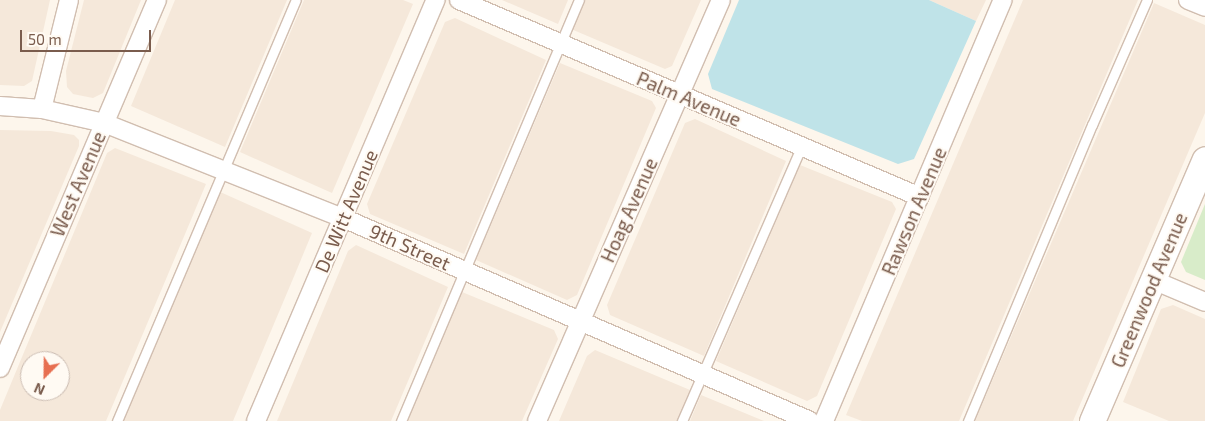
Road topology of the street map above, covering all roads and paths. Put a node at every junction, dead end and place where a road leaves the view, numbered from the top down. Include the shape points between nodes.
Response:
1 (69, 0) edge
2 (157, 0) edge
3 (296, 0) edge
4 (436, 0) edge
5 (458, 0) edge
6 (579, 0) edge
7 (722, 0) edge
8 (1003, 0) edge
9 (1147, 0) edge
10 (1188, 0) edge
11 (1205, 7) edge
12 (559, 44) junction
13 (680, 96) junction
14 (0, 106) edge
15 (42, 109) junction
16 (104, 123) junction
17 (801, 147) junction
18 (1205, 160) edge
19 (223, 170) junction
20 (920, 197) junction
21 (343, 218) junction
22 (466, 271) junction
23 (1154, 280) junction
24 (1205, 302) edge
25 (580, 321) junction
26 (0, 368) edge
27 (702, 374) junction
28 (118, 421) edge
29 (256, 421) edge
30 (401, 421) edge
31 (537, 421) edge
32 (682, 421) edge
33 (810, 421) edge
34 (824, 421) edge
35 (968, 421) edge
36 (1092, 421) edge

1 - 15 street
2 - 16 street, West Avenue
3 - 19 lane
4 - 21 street, De Witt Avenue
5 - 12 street, Palm Avenue
6 - 12 lane
7 - 13 street, Hoag Avenue
8 - 20 street, Rawson Avenue
9 - 35 lane
10 - 11 street
12 - 13 street, Palm Avenue
12 - 22 lane
13 - 17 street, Palm Avenue
13 - 25 street, Hoag Avenue
14 - 15 street, 9th Street
15 - 16 street, 9th Street
16 - 19 street, 9th Street
16 - 26 street, West Avenue
17 - 20 street, Palm Avenue
17 - 27 lane
18 - 23 street, Greenwood Avenue
19 - 21 street, 9th Street
19 - 28 lane
20 - 34 street, Rawson Avenue
21 - 22 street, 9th Street
21 - 29 street, De Witt Avenue
22 - 25 street, 9th Street
22 - 30 lane
23 - 24 street
23 - 36 street, Greenwood Avenue
25 - 27 street, 9th Street
25 - 31 street, Hoag Avenue
27 - 32 lane
27 - 33 street, 9th Street

